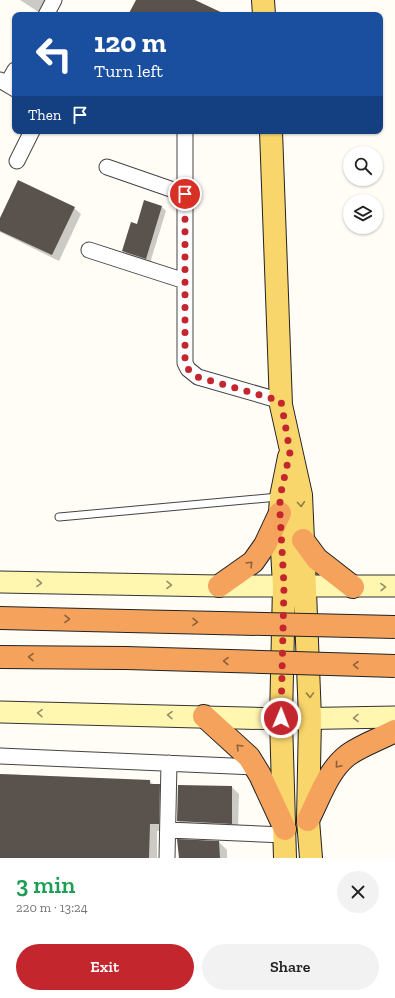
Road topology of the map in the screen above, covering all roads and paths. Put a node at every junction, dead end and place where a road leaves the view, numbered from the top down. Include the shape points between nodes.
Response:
1 (54, 0) edge
2 (263, 0) edge
3 (48, 12) edge
4 (264, 12) edge
5 (12, 75) edge
6 (7, 84) edge
7 (30, 134) edge
8 (185, 134) edge
9 (270, 134) edge
10 (17, 161) dead end
11 (107, 167) dead end
12 (185, 194) junction
13 (89, 250) dead end
14 (185, 281) junction
15 (281, 403) junction
16 (290, 452) junction
17 (280, 505) junction
18 (59, 517) dead end
19 (304, 540) junction
20 (0, 582) edge
21 (219, 586) junction
22 (284, 586) junction
23 (306, 586) junction
24 (395, 586) edge
25 (353, 587) junction
26 (0, 618) edge
27 (395, 627) edge
28 (0, 656) edge
29 (395, 666) edge
30 (0, 712) edge
31 (204, 716) junction
32 (395, 717) edge
33 (281, 718) junction
34 (310, 718) junction
35 (395, 731) edge
36 (0, 756) edge
37 (169, 763) junction
38 (255, 767) junction
39 (308, 820) junction
40 (168, 830) junction
41 (285, 832) junction
42 (167, 858) edge
43 (285, 858) edge
44 (311, 858) edge

1 - 3 street
2 - 4 main road
5 - 6 street
7 - 10 street
8 - 12 street
9 - 15 main road
11 - 12 street
12 - 14 street
13 - 14 street
14 - 15 street via 185,363 188,369 198,377
15 - 16 main road
16 - 17 main road
16 -> 19 main road via 301,495
17 - 18 lane
21 -> 17 highway via 253,562 265,545
17 - 22 main road
19 - 23 main road
19 - 25 highway via 316,560
20 -> 21 street
21 - 22 street
22 - 23 street
22 - 33 main road
23 - 25 street
23 -> 34 main road
25 -> 24 street
26 -> 27 highway, bridge
29 -> 28 highway, bridge
31 -> 30 street
31 - 33 street
38 -> 31 highway via 236,744
32 -> 34 street
33 - 34 street
33 - 41 main road
34 - 39 main road
35 -> 39 highway via 349,754 340,762 332,772
36 - 37 street
37 - 38 street
37 - 40 street
38 - 41 highway
39 - 44 main road
40 - 41 street
40 - 42 street
41 - 43 main road

